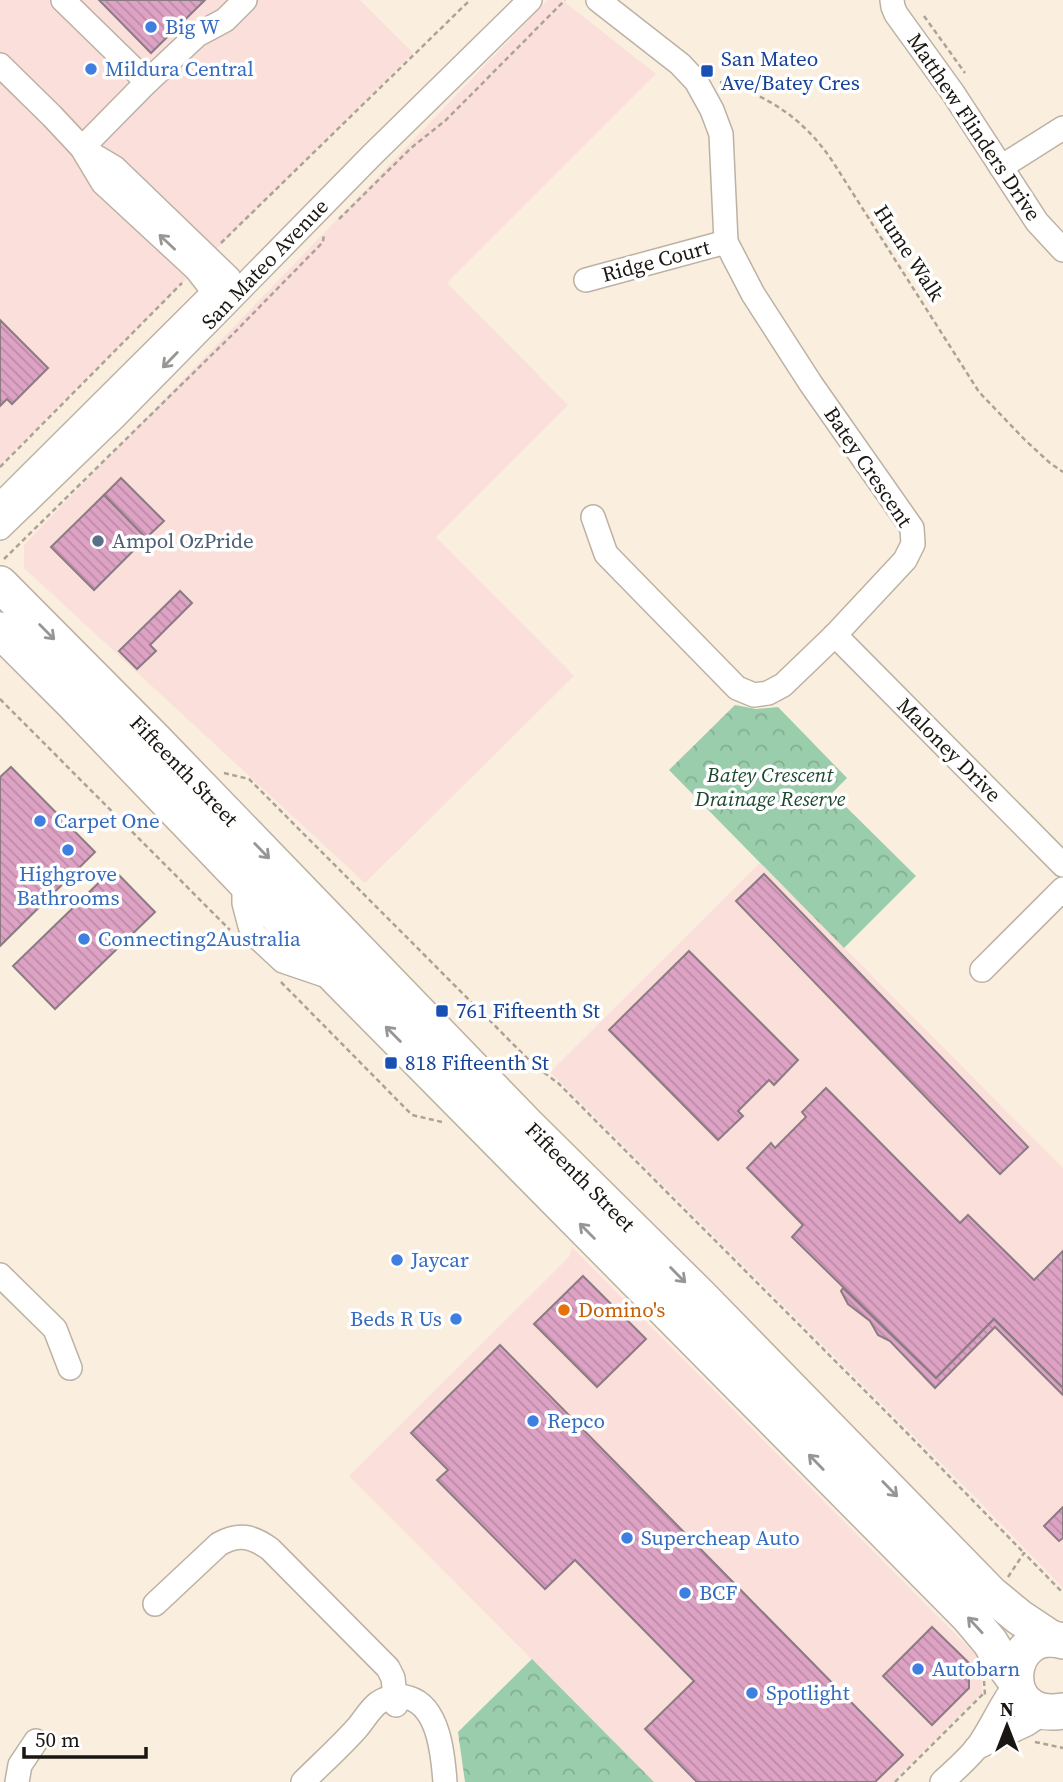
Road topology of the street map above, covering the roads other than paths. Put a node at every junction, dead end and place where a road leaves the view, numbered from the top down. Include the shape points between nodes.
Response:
1 (63, 0) edge
2 (245, 0) edge
3 (510, 0) edge
4 (530, 0) edge
5 (598, 0) edge
6 (892, 0) edge
7 (0, 65) edge
8 (147, 82) junction
9 (1063, 128) edge
10 (82, 148) junction
11 (1001, 167) junction
12 (726, 242) junction
13 (1063, 250) edge
14 (586, 280) dead end
15 (222, 285) junction
16 (0, 505) edge
17 (593, 517) dead end
18 (0, 528) edge
19 (4, 568) edge
20 (0, 630) edge
21 (835, 635) junction
22 (155, 740) junction
23 (129, 763) junction
24 (1063, 865) edge
25 (1063, 889) edge
26 (982, 970) dead end
27 (633, 1254) junction
28 (0, 1275) edge
29 (70, 1368) dead end
30 (155, 1604) dead end
31 (1059, 1639) edge
32 (999, 1682) junction
33 (396, 1700) junction
34 (1056, 1714) edge
35 (36, 1741) dead end
36 (976, 1748) junction
37 (17, 1782) edge
38 (303, 1782) edge
39 (445, 1782) edge
40 (942, 1782) edge

1 - 8 street
2 - 8 street via 225,20 197,35
3 - 15 street, San Mateo Avenue
4 -> 18 street, San Mateo Avenue
5 - 12 street, Batey Crescent via 680,64 712,110 721,134
6 - 11 street, Matthew Flinders Drive via 896,14
7 - 10 street
8 - 10 street
9 - 11 street
10 - 15 street via 103,183 202,263
11 - 13 street, Matthew Flinders Drive via 1037,222
12 - 14 street, Ridge Court
12 - 21 street, Batey Crescent via 753,294 811,384 912,528 914,544 905,560
15 - 16 street, San Mateo Avenue
17 - 21 street, Batey Crescent via 606,554 737,688 754,695 768,694
19 -> 22 highway, Fifteenth Street
20 - 23 highway, Fifteenth Street
21 - 24 street, Maloney Drive
22 - 23 highway
22 -> 27 highway, Fifteenth Street via 464,1060
27 -> 23 highway, Fifteenth Street via 339,980
25 - 26 street
27 -> 31 highway, Fifteenth Street via 863,1461 991,1594 1019,1617
32 -> 27 highway, Fifteenth Street via 1004,1665 969,1617
28 - 29 street via 55,1329
30 - 33 street via 219,1544 229,1538 250,1538 270,1549 388,1668
31 - 32 highway via 1029,1647 1016,1668
32 - 34 highway, Fifteenth Street via 1035,1709
32 - 36 street via 1004,1699
33 - 38 street via 358,1727
33 - 39 street via 433,1724 443,1755
34 - 36 street
35 - 37 street via 20,1765
36 - 40 street

